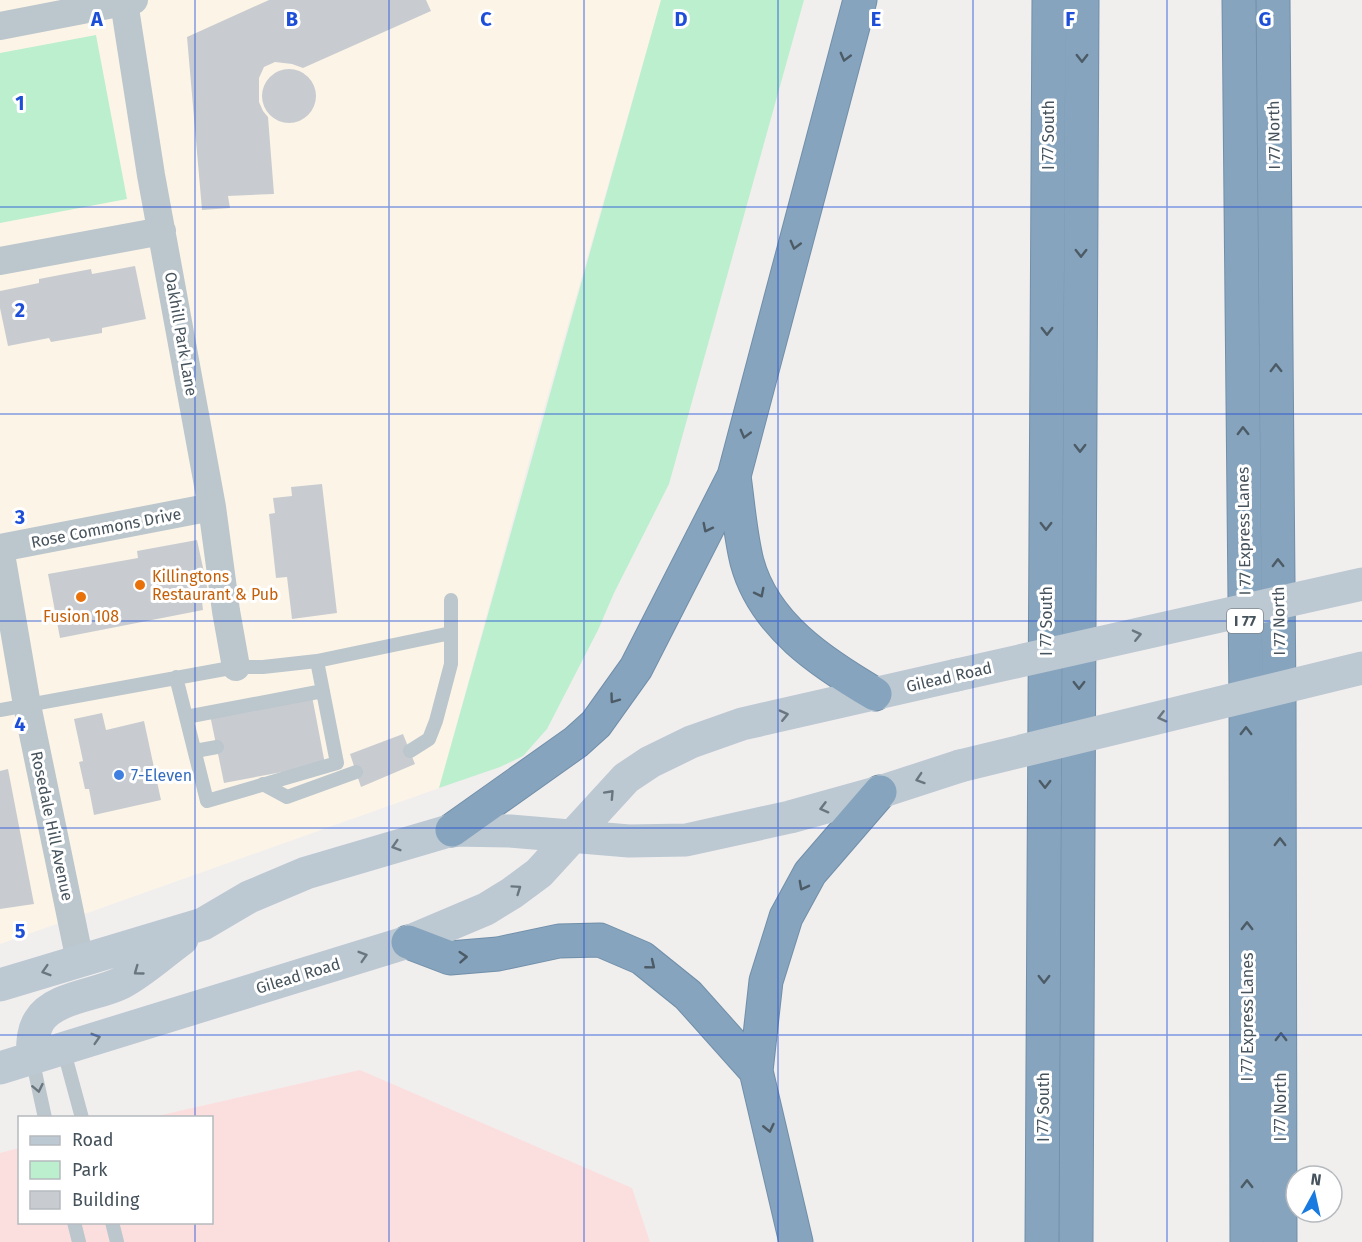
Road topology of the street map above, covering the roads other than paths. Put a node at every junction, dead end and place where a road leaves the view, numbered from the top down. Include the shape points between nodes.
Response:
1 (860, 0) edge
2 (1049, 0) edge
3 (1082, 0) edge
4 (1239, 0) edge
5 (1273, 0) edge
6 (129, 1) edge
7 (0, 26) edge
8 (162, 231) junction
9 (0, 261) edge
10 (734, 476) junction
11 (212, 507) junction
12 (0, 549) edge
13 (1362, 584) edge
14 (451, 600) dead end
15 (451, 633) junction
16 (317, 661) junction
17 (236, 667) junction
18 (1362, 668) edge
19 (176, 677) junction
20 (323, 692) junction
21 (875, 694) junction
22 (13, 708) edge
23 (186, 717) junction
24 (217, 747) dead end
25 (195, 751) junction
26 (410, 751) dead end
27 (356, 772) dead end
28 (263, 784) junction
29 (880, 792) junction
30 (452, 830) junction
31 (570, 837) junction
32 (203, 924) junction
33 (408, 942) junction
34 (80, 961) junction
35 (0, 985) edge
36 (63, 1048) junction
37 (32, 1058) junction
38 (0, 1068) edge
39 (756, 1071) junction
40 (45, 1116) edge
41 (81, 1116) edge
42 (74, 1224) edge
43 (112, 1224) edge
44 (79, 1242) edge
45 (117, 1242) edge
46 (796, 1242) edge
47 (1042, 1242) edge
48 (1076, 1242) edge
49 (1246, 1242) edge
50 (1280, 1242) edge

1 -> 10 highway
2 -> 47 highway, I 77 South
3 -> 48 highway
49 -> 4 highway, I 77 Express Lanes / I 77 via 1246,700
50 -> 5 highway, I 77 North / I 77
6 - 7 street
6 - 8 street, Oakhill Park Lane
8 - 9 street
8 - 11 street, Oakhill Park Lane
10 -> 21 highway via 747,563 767,607 797,641 831,668
10 -> 30 highway via 636,668 596,724
11 - 12 street, Rose Commons Drive
11 - 17 street, Oakhill Park Lane
12 - 22 street, Rosedale Hill Avenue
21 -> 13 main road, Gilead Road, bridge
14 - 15 lane
15 - 16 lane
15 - 26 lane via 451,664 436,722 429,739
16 - 17 lane
16 - 20 lane
17 - 19 lane
18 -> 29 main road, bridge via 960,766
19 - 22 lane
19 - 23 lane
20 - 23 lane
20 - 28 lane via 324,729 337,763
31 -> 21 main road, Gilead Road via 626,778 691,742 742,724
22 - 34 street, Rosedale Hill Avenue
23 - 25 lane
24 - 25 lane
25 - 28 lane via 207,801
27 - 28 lane via 287,797
29 -> 31 main road via 686,840
29 -> 39 highway via 810,873 786,917 766,981
30 - 31 main road
30 -> 32 main road via 306,873 249,897
33 -> 31 main road, Gilead Road via 486,909 512,893 539,873
32 - 34 main road
32 -> 37 main road via 122,983 48,1010 36,1028
36 -> 33 main road, Gilead Road
33 -> 39 highway via 450,958 498,954 559,941 600,940 642,958 688,995
34 -> 35 main road
36 - 37 main road, Gilead Road
36 - 41 lane
37 - 38 main road, Gilead Road
37 -> 40 lane
39 -> 46 highway
42 - 44 lane
43 - 45 lane

